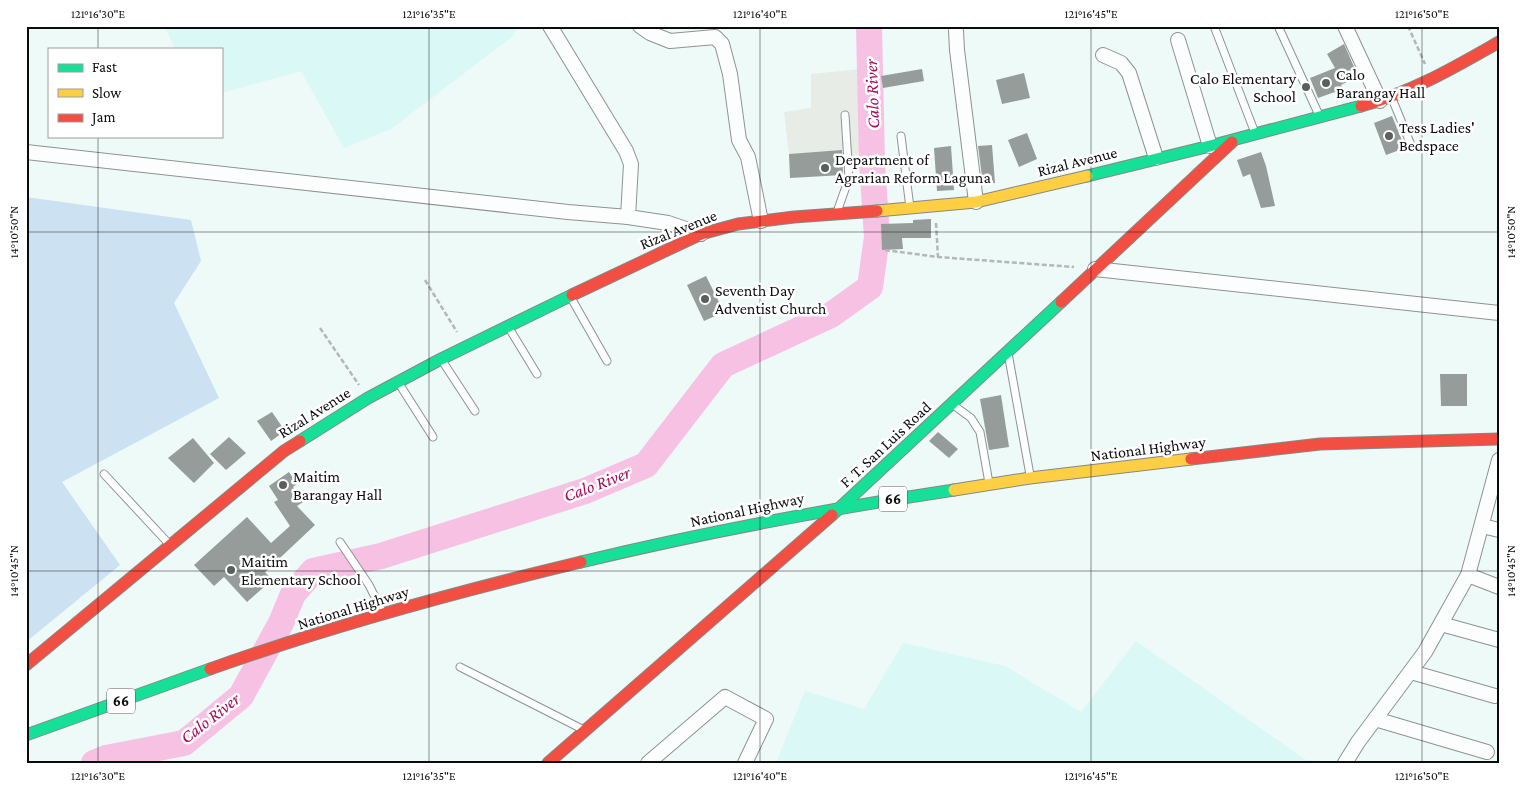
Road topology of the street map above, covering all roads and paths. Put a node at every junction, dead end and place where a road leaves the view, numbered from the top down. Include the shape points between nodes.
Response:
1 (550, 26) edge
2 (640, 26) edge
3 (1214, 26) edge
4 (1278, 26) edge
5 (1345, 26) edge
6 (1408, 26) edge
7 (956, 31) dead end
8 (1178, 40) dead end
9 (1499, 42) edge
10 (1103, 55) dead end
11 (1432, 79) junction
12 (1386, 98) junction
13 (845, 116) dead end
14 (1320, 118) junction
15 (1255, 134) junction
16 (901, 136) dead end
17 (1235, 139) junction
18 (1411, 144) dead end
19 (1210, 146) junction
20 (26, 152) edge
21 (1156, 158) junction
22 (976, 202) junction
23 (935, 207) junction
24 (910, 208) junction
25 (837, 213) junction
26 (628, 217) junction
27 (761, 221) junction
28 (701, 234) junction
29 (885, 250) dead end
30 (938, 257) junction
31 (1095, 269) junction
32 (425, 280) dead end
33 (570, 295) junction
34 (1499, 313) edge
35 (508, 325) junction
36 (320, 328) dead end
37 (466, 346) junction
38 (1008, 352) junction
39 (441, 359) junction
40 (607, 361) dead end
41 (537, 374) dead end
42 (398, 381) junction
43 (368, 398) junction
44 (952, 404) junction
45 (475, 411) dead end
46 (1499, 435) edge
47 (433, 437) dead end
48 (1498, 439) edge
49 (1499, 460) edge
50 (104, 474) dead end
51 (1030, 478) junction
52 (990, 484) junction
53 (841, 507) junction
54 (1482, 526) junction
55 (1499, 530) edge
56 (340, 542) dead end
57 (171, 545) junction
58 (1468, 575) junction
59 (1499, 587) edge
60 (383, 613) junction
61 (1441, 624) junction
62 (1499, 640) edge
63 (26, 665) edge
64 (460, 668) dead end
65 (1411, 672) junction
66 (1496, 696) dead end
67 (1375, 719) junction
68 (584, 730) junction
69 (28, 732) edge
70 (1487, 752) dead end
71 (548, 763) edge
72 (648, 763) edge
73 (746, 763) edge
74 (1345, 763) edge

1 - 26 street via 626,151 631,164
2 - 27 street via 670,41 715,37 722,44 730,74 739,140 748,157
3 - 15 lane
4 - 14 lane
5 - 12 street
6 - 11 path
7 - 22 street
8 - 19 street
9 - 11 main road, Rizal Avenue
10 - 21 street via 1121,63 1130,73
11 - 12 main road, Rizal Avenue
12 - 14 main road, Rizal Avenue
12 - 18 lane
13 - 25 lane via 849,178
14 - 15 main road, Rizal Avenue
15 - 17 main road, Rizal Avenue
16 - 24 lane
17 - 19 main road, Rizal Avenue
17 - 31 main road, F. T. San Luis Road
19 - 21 main road, Rizal Avenue
20 - 26 street
21 - 22 main road, Rizal Avenue
22 - 23 main road, Rizal Avenue
23 - 24 main road, Rizal Avenue
23 - 30 path
24 - 25 main road, Rizal Avenue
25 - 27 main road, Rizal Avenue
26 - 28 street via 668,223
27 - 28 main road, Rizal Avenue
28 - 33 main road, Rizal Avenue
29 - 30 path
30 - 31 path
31 - 34 street
31 - 38 main road, F. T. San Luis Road
32 - 37 path
33 - 35 main road, Rizal Avenue
33 - 40 lane
35 - 37 main road, Rizal Avenue
35 - 41 lane
36 - 43 path
37 - 39 main road, Rizal Avenue
38 - 44 main road, F. T. San Luis Road
38 - 51 lane
39 - 42 main road, Rizal Avenue
39 - 45 lane
42 - 43 main road, Rizal Avenue
42 - 47 lane
43 - 57 main road, Rizal Avenue via 284,451
44 - 52 lane via 971,418 980,432
44 - 53 main road, F. T. San Luis Road
46 - 48 lane
48 - 51 main road, National Highway / 66 via 1320,444
49 - 54 street
50 - 57 lane
51 - 52 main road, National Highway / 66
52 - 53 main road, National Highway / 66
53 - 60 main road, National Highway / 66 via 637,549
53 - 68 main road, F. T. San Luis Road
54 - 55 street
54 - 58 street
56 - 60 lane via 369,585
57 - 63 main road, Rizal Avenue
58 - 59 street
58 - 61 street
60 - 69 main road, National Highway / 66
61 - 62 street
61 - 65 street
64 - 68 lane
65 - 66 street
65 - 67 street
67 - 70 street
67 - 74 street
68 - 71 main road, F. T. San Luis Road
72 - 73 street via 725,696 766,719

